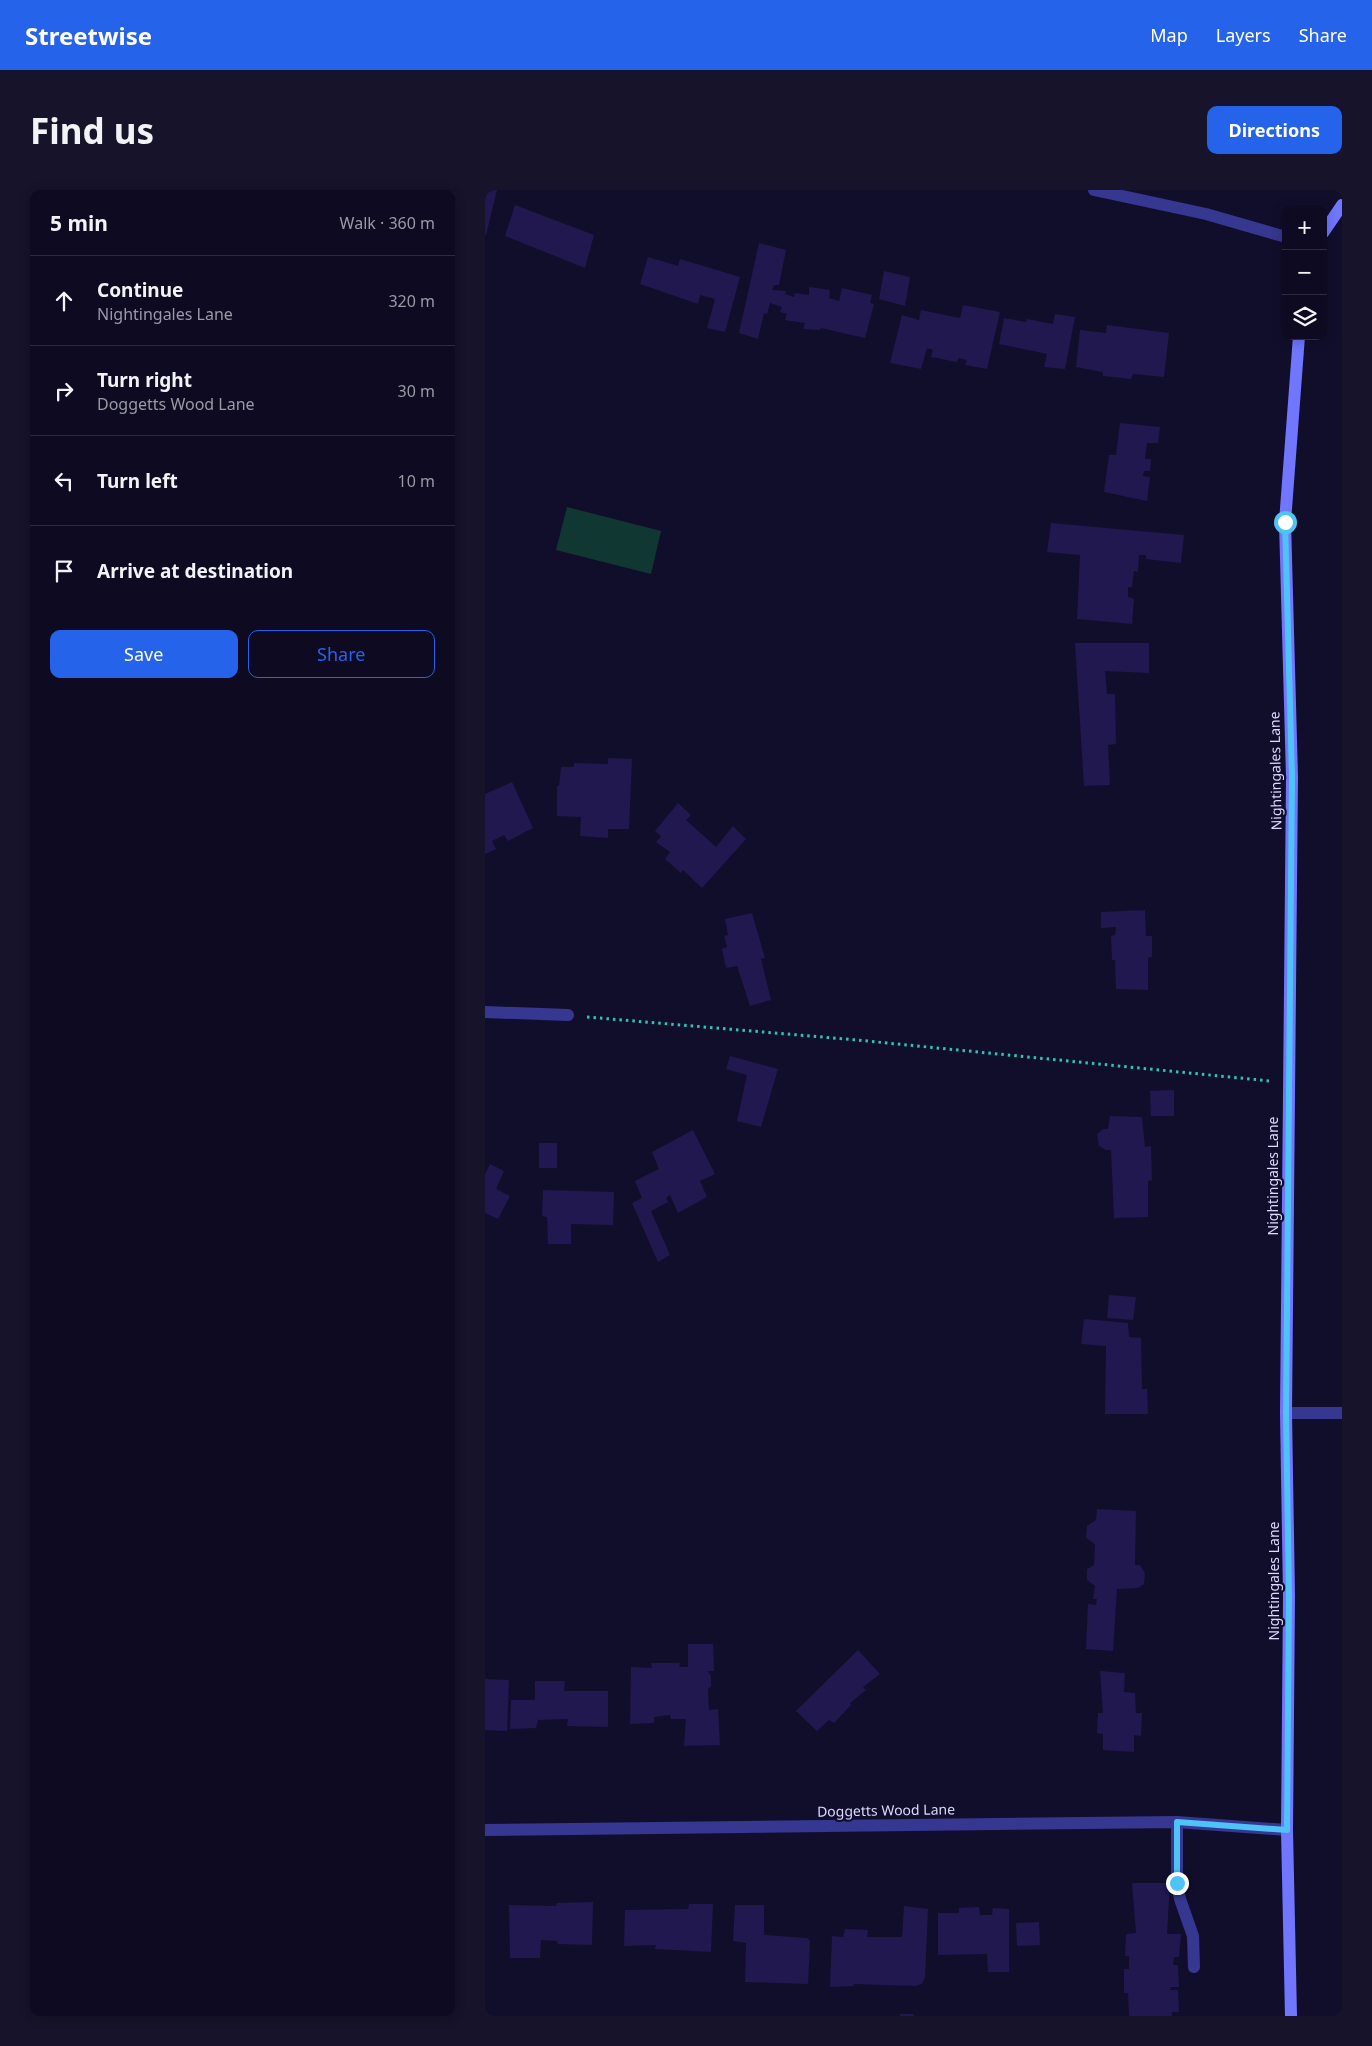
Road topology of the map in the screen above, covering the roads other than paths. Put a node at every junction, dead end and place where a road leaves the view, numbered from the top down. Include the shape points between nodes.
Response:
1 (1094, 190) edge
2 (1342, 204) edge
3 (1327, 227) edge
4 (1282, 236) edge
5 (1299, 340) edge
6 (485, 1012) edge
7 (568, 1015) road end
8 (1286, 1413) junction
9 (1342, 1413) edge
10 (1177, 1822) junction
11 (485, 1830) edge
12 (1287, 1830) junction
13 (1194, 1967) dead end
14 (1291, 2016) edge

1 - 4 street via 1206,214
2 - 3 main road
5 - 8 main road, Nightingales Lane via 1285,522 1292,777
6 - 7 street
8 - 9 street
8 - 12 main road, Nightingales Lane via 1289,1596
10 - 11 street, Doggetts Wood Lane
10 - 12 street, Doggetts Wood Lane
10 - 13 street via 1177,1883 1193,1936
12 - 14 main road, Nightingales Lane

